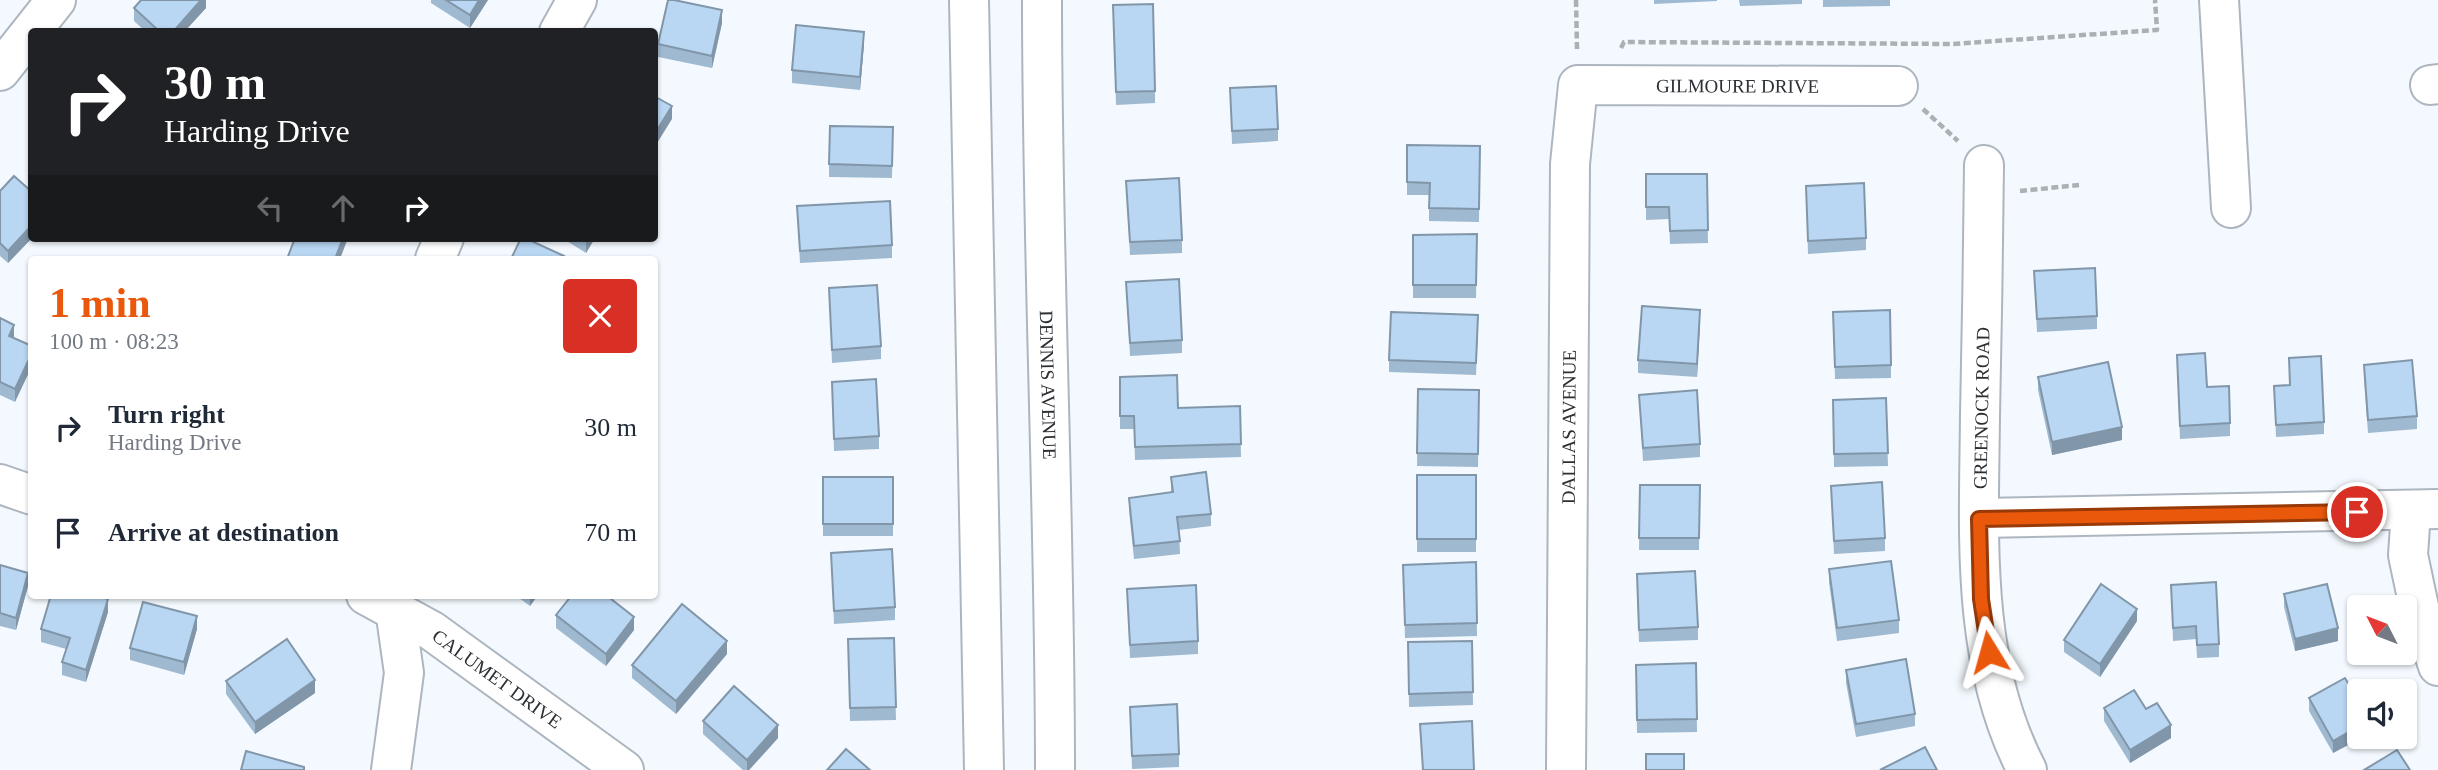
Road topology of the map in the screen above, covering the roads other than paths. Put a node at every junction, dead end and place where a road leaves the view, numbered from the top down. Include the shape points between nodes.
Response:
1 (56, 0) edge
2 (577, 0) edge
3 (970, 0) edge
4 (1042, 0) edge
5 (2218, 0) edge
6 (34, 28) edge
7 (561, 28) edge
8 (28, 36) edge
9 (0, 72) edge
10 (1592, 85) joint
11 (1898, 86) road end
12 (1984, 180) road end
13 (2231, 208) dead end
14 (0, 484) edge
15 (28, 494) edge
16 (2425, 510) edge
17 (1979, 519) junction
18 (384, 600) edge
19 (2438, 666) edge
20 (391, 770) edge
21 (624, 770) edge
22 (984, 770) edge
23 (1055, 770) edge
24 (1566, 770) edge
25 (2027, 770) edge

1 - 6 street
2 - 7 street
3 - 22 street
4 - 23 street, DENNIS AVENUE
5 - 13 street
8 - 9 street
10 - 11 street, GILMOURE DRIVE
10 - 24 street, DALLAS AVENUE via 1570,164
12 - 17 street, GREENOCK ROAD
14 - 15 street
16 - 17 street
16 - 19 street via 2408,555
17 - 25 street, GREENOCK ROAD via 1981,599 1993,679
18 - 20 street via 404,673
18 - 21 street, CALUMET DRIVE

